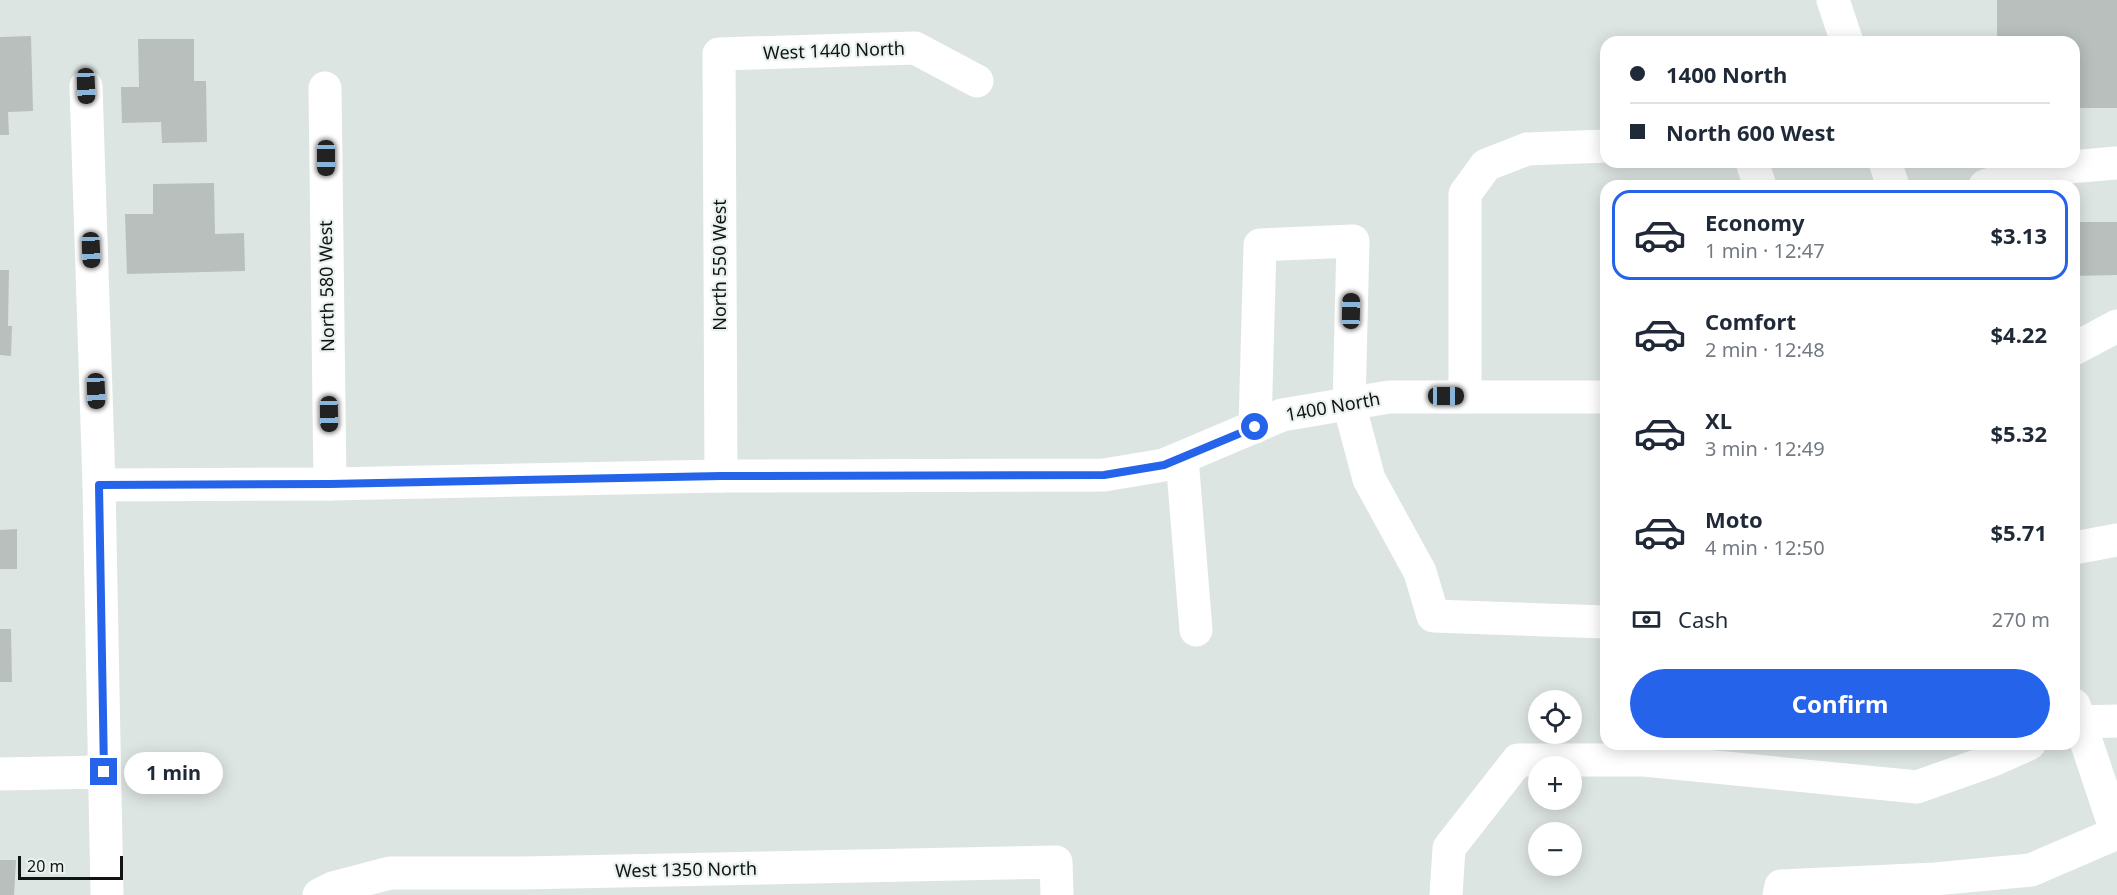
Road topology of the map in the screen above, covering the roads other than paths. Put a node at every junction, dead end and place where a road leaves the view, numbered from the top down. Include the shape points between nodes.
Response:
1 (1833, 0) edge
2 (1845, 36) edge
3 (719, 54) joint
4 (977, 81) dead end
5 (86, 86) dead end
6 (325, 88) dead end
7 (1600, 146) edge
8 (2117, 163) edge
9 (2080, 166) edge
10 (2058, 168) edge
11 (2003, 180) edge
12 (2117, 326) edge
13 (2080, 346) edge
14 (1466, 396) junction
15 (1600, 398) edge
16 (1349, 404) junction
17 (1255, 427) junction
18 (1182, 458) junction
19 (721, 476) junction
20 (330, 484) junction
21 (99, 485) junction
22 (2117, 540) edge
23 (2080, 547) edge
24 (1600, 622) edge
25 (1196, 630) dead end
26 (2080, 717) edge
27 (2117, 721) edge
28 (2080, 728) edge
29 (2016, 750) edge
30 (104, 772) junction
31 (0, 774) edge
32 (2117, 833) edge
33 (522, 884) edge
34 (1935, 887) edge
35 (107, 895) edge
36 (319, 895) edge
37 (1057, 895) edge
38 (1446, 895) edge
39 (1779, 895) edge

1 - 2 street
3 - 4 street, West 1440 North via 915,48
3 - 19 street, North 550 West
5 - 21 street
6 - 20 street, North 580 West
7 - 14 street via 1527,149 1486,165 1465,194
8 - 9 street
10 - 11 street via 2034,170
12 - 13 street
14 - 15 street, 1400 North
14 - 16 street, 1400 North via 1389,396
16 - 17 street, 1400 North via 1282,415
16 - 17 street via 1353,241 1260,245
16 - 24 street via 1369,479 1420,572 1433,616
17 - 18 street, 1400 North
18 - 19 street, 1400 North via 1164,465 1104,475
18 - 25 street
19 - 20 street, 1400 North
20 - 21 street, 1400 North
21 - 30 street
22 - 23 street
26 - 27 street
28 - 32 street
29 - 38 street via 1917,787 1644,760 1518,760 1449,848
30 - 31 street
30 - 35 street
32 - 34 street via 2031,870
33 - 36 street, West 1350 North via 390,873
33 - 37 street, West 1350 North via 1056,862
34 - 39 street via 1780,886

